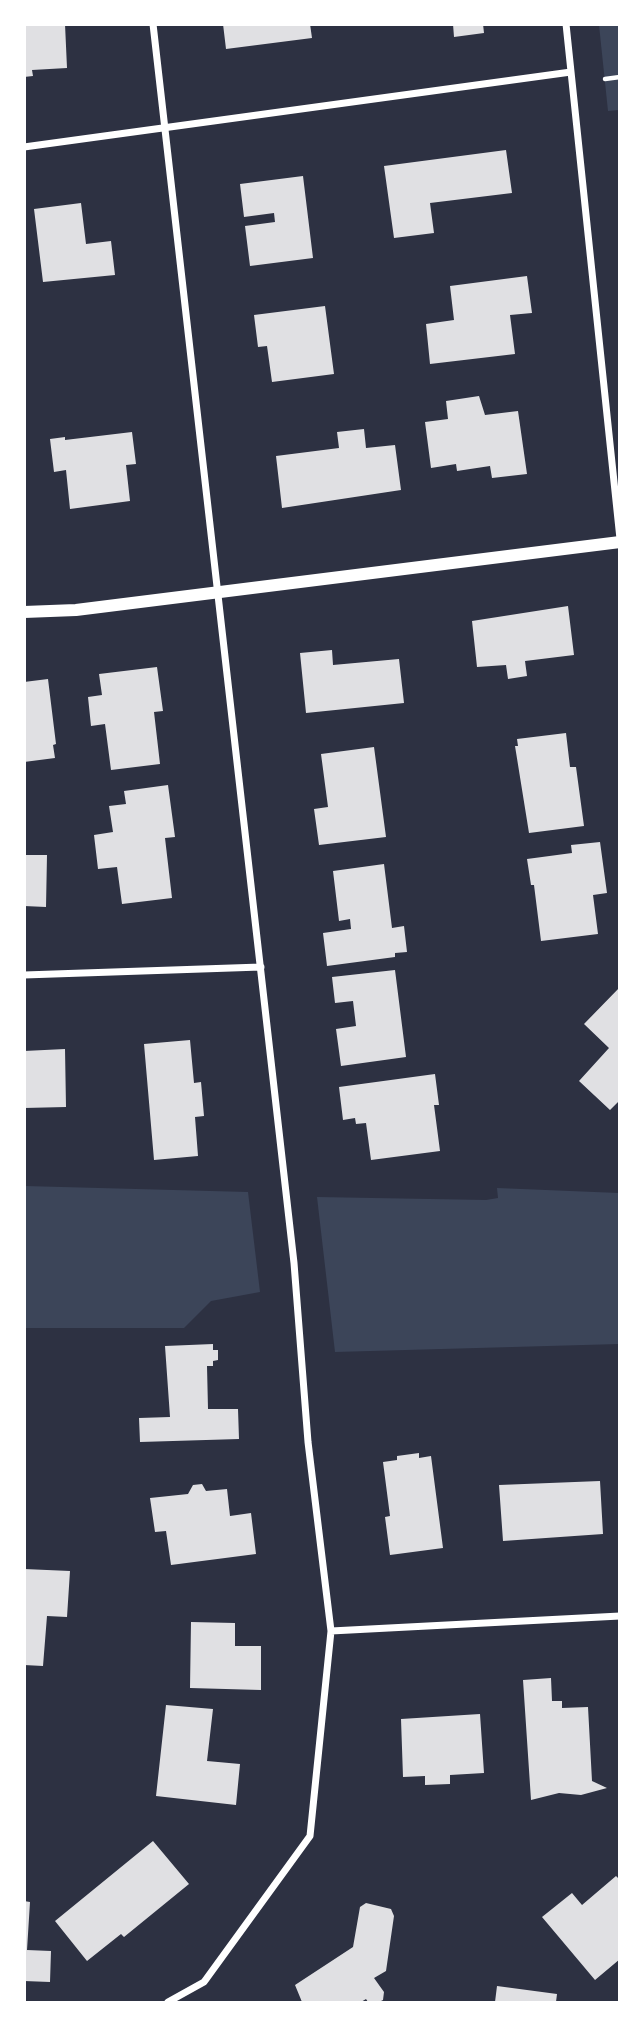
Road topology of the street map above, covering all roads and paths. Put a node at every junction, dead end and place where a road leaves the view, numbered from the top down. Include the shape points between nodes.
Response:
1 (153, 24) edge
2 (566, 24) edge
3 (571, 72) junction
4 (620, 77) edge
5 (605, 79) dead end
6 (166, 130) junction
7 (24, 147) edge
8 (620, 540) edge
9 (218, 592) junction
10 (24, 612) edge
11 (261, 967) junction
12 (24, 975) edge
13 (620, 1616) edge
14 (331, 1631) junction
15 (168, 2003) edge

1 - 6 street
2 - 3 street
3 - 6 street
3 - 8 street
4 - 5 path
6 - 7 street
6 - 9 street
8 - 9 street
9 - 10 street
9 - 11 street
11 - 12 street
11 - 14 street via 294,1263 307,1443
13 - 14 street
14 - 15 street via 310,1836 204,1982

